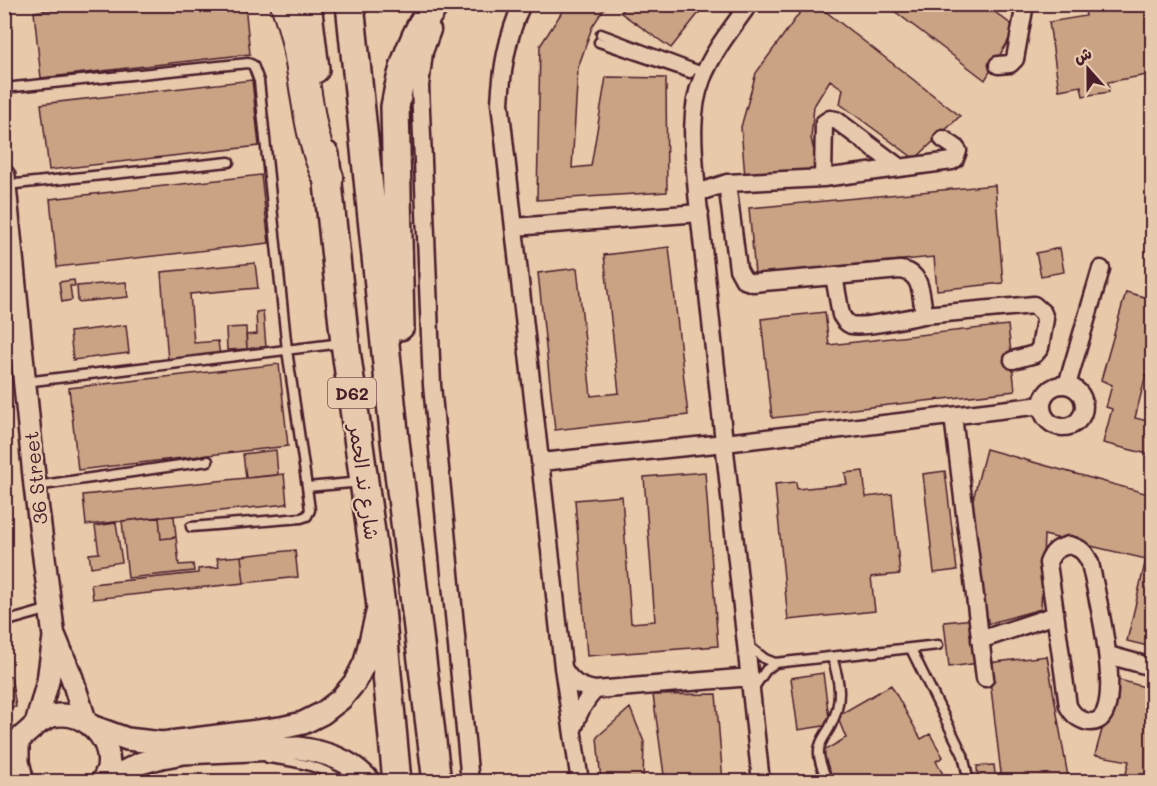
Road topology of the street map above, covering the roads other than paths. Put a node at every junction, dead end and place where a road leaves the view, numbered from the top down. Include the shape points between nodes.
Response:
1 (286, 4) edge
2 (307, 4) edge
3 (350, 4) edge
4 (435, 4) edge
5 (444, 4) edge
6 (522, 4) edge
7 (750, 4) edge
8 (1026, 5) edge
9 (600, 38) dead end
10 (998, 65) dead end
11 (704, 75) junction
12 (4, 88) edge
13 (943, 139) dead end
14 (229, 162) dead end
15 (900, 168) junction
16 (328, 177) junction
17 (823, 178) junction
18 (5, 181) edge
19 (728, 183) junction
20 (697, 194) junction
21 (700, 213) junction
22 (514, 227) junction
23 (1101, 269) dead end
24 (834, 276) junction
25 (924, 315) junction
26 (345, 343) junction
27 (288, 350) junction
28 (1013, 360) dead end
29 (25, 382) junction
30 (1067, 386) junction
31 (1042, 405) junction
32 (953, 416) junction
33 (395, 441) junction
34 (725, 443) junction
35 (208, 461) dead end
36 (541, 462) junction
37 (365, 482) junction
38 (35, 486) junction
39 (307, 487) junction
40 (191, 527) dead end
41 (380, 598) junction
42 (51, 608) junction
43 (1055, 615) junction
44 (4, 622) edge
45 (54, 637) junction
46 (980, 640) junction
47 (938, 645) dead end
48 (747, 646) junction
49 (911, 649) junction
50 (1108, 655) junction
51 (832, 657) junction
52 (776, 663) junction
53 (563, 667) junction
54 (1152, 667) edge
55 (985, 678) dead end
56 (751, 683) junction
57 (595, 690) junction
58 (36, 724) junction
59 (89, 724) junction
60 (574, 728) junction
61 (11, 748) edge
62 (223, 752) junction
63 (23, 782) edge
64 (103, 782) edge
65 (344, 782) edge
66 (370, 782) edge
67 (397, 782) edge
68 (437, 782) edge
69 (471, 782) edge
70 (580, 782) edge
71 (761, 782) edge
72 (828, 782) edge
73 (969, 782) edge

1 - 16 highway via 295,26 314,139
2 - 16 main road, شارع ند الحمر / D62
3 - 33 main road, شارع ند الحمر / D62
4 - 33 main road via 399,78 395,107 402,362
5 - 69 street via 426,44 420,86 432,385
6 - 22 street via 501,70 500,103
7 - 11 street
8 - 10 street via 1015,59 1010,64
9 - 11 lane
11 - 20 street via 693,132
12 - 27 lane via 253,65 259,81
13 - 15 street via 958,151 955,159
14 - 18 lane
15 - 17 street
15 - 17 street via 830,119 824,123
16 - 26 main road, شارع ند الحمر / D62
17 - 19 street
18 - 29 street, 36 Street
19 - 20 street
19 - 24 street via 741,277 753,283
20 - 21 street
21 - 22 street
21 - 34 street
22 - 36 street
23 - 30 street
24 - 25 street via 911,272 918,280
24 - 25 street via 841,315 848,324
25 - 28 street via 1034,305 1045,319 1040,348 1035,354
26 - 27 lane
26 - 37 main road, شارع ند الحمر / D62
27 - 29 lane
27 - 39 lane
29 - 38 street, 36 Street
30 - 31 street via 1053,387
30 - 31 street via 1079,393 1084,406 1073,424 1052,424
31 - 32 street
32 - 34 street
32 - 46 street
33 - 68 main road, شارع ند الحمر / D62
34 - 36 street
34 - 48 street
35 - 38 lane
36 - 53 street
37 - 39 lane
37 - 41 main road, شارع ند الحمر / D62
38 - 42 street, 36 Street
39 - 40 lane via 307,516
41 - 59 street via 365,662 355,682 341,699 303,723 162,743 127,739
41 - 67 main road, شارع ند الحمر / D62
42 - 44 lane
42 - 45 street, 36 Street
43 - 46 street
43 - 50 street via 1068,706 1080,720 1098,722 1104,716 1109,693
43 - 50 street via 1048,563 1059,548 1069,545 1086,554 1090,563
45 - 58 street, 36 Street via 48,681
45 - 59 street, 36 Street
46 - 55 street
47 - 49 lane
48 - 52 lane
48 - 56 street
49 - 51 lane
49 - 73 lane via 963,755
50 - 54 street
51 - 52 lane
51 - 72 lane via 840,679 840,693 834,721 819,750
52 - 56 lane
53 - 57 street via 581,687
53 - 60 street
56 - 57 street
56 - 71 street
57 - 60 street via 585,701
58 - 59 street via 51,716 68,715
58 - 61 street
59 - 64 street, 36 Street via 103,739 108,753
60 - 70 street
61 - 63 street
62 - 64 street via 162,757
62 - 65 lane via 309,764
62 - 66 street via 317,750 351,765

